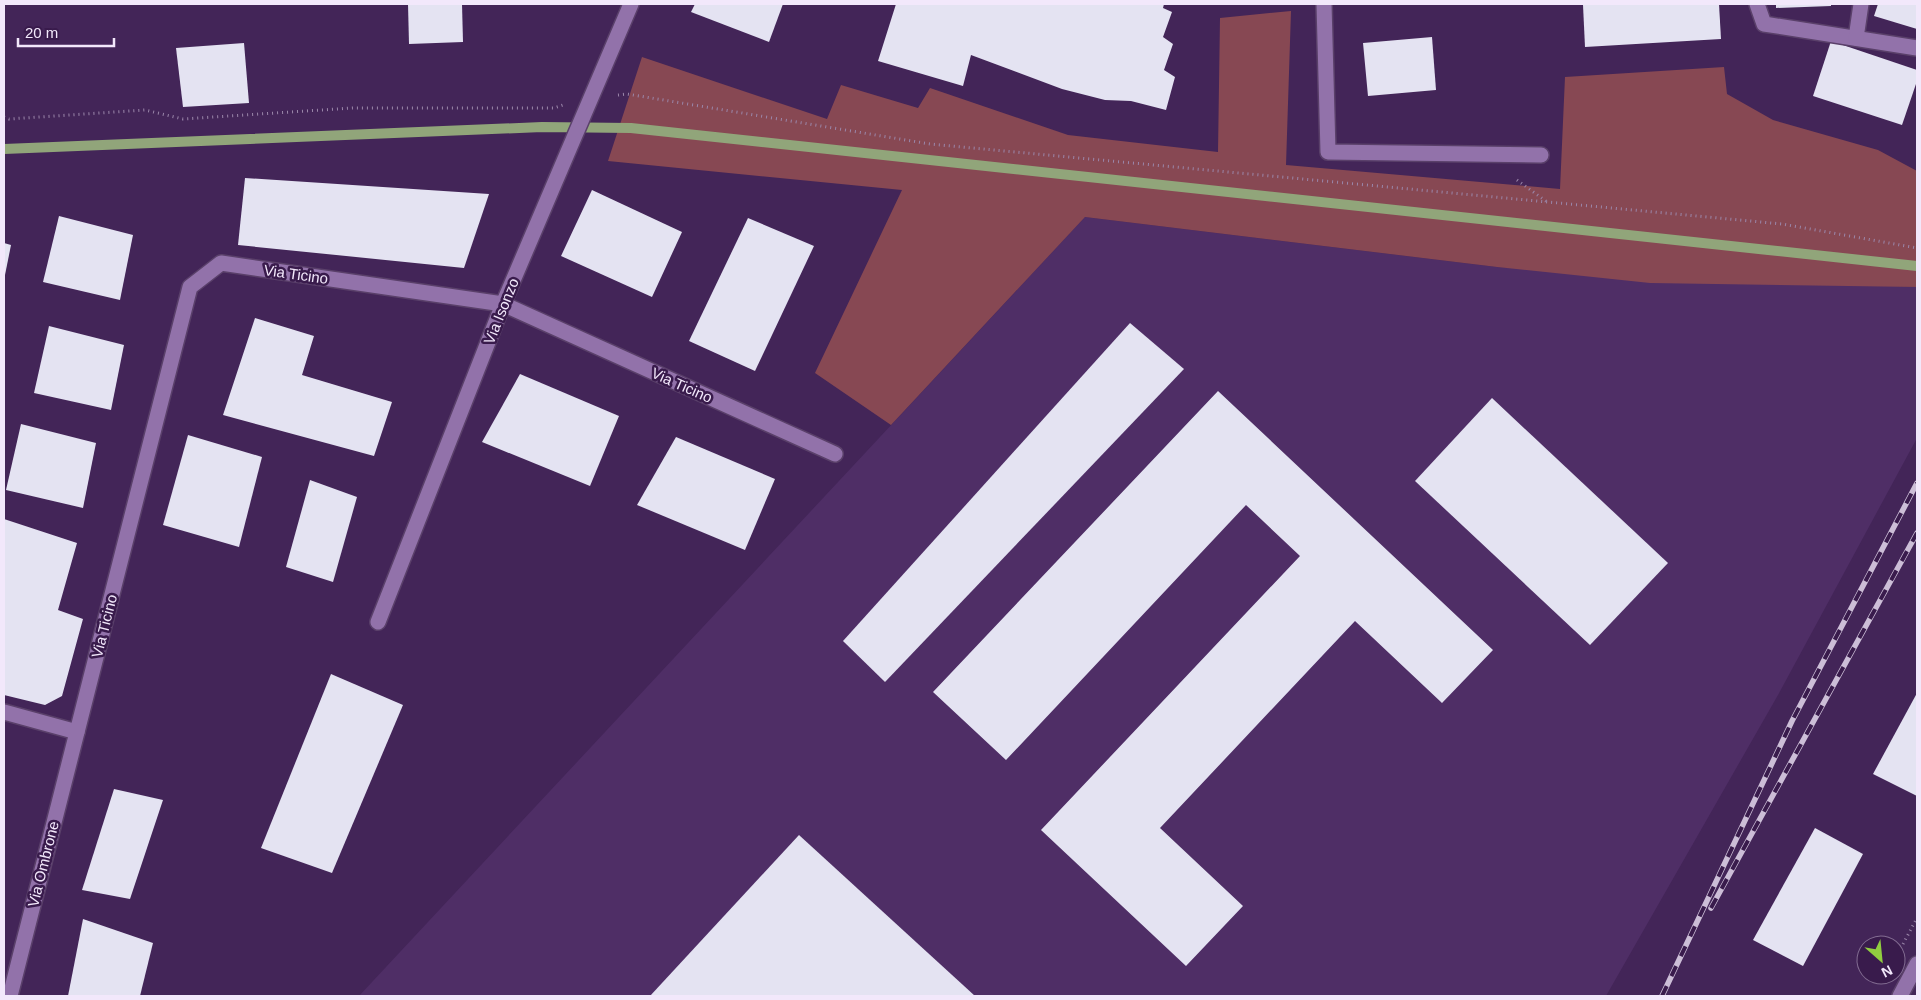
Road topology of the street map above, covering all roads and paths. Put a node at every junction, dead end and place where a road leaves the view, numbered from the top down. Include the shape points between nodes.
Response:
1 (631, 4) edge
2 (1324, 4) edge
3 (1757, 4) edge
4 (1861, 4) edge
5 (1856, 38) junction
6 (1917, 48) edge
7 (591, 98) junction
8 (4, 117) edge
9 (1541, 155) dead end
10 (1917, 248) edge
11 (503, 304) junction
12 (835, 454) dead end
13 (378, 622) dead end
14 (4, 712) edge
15 (77, 732) junction
16 (1917, 918) edge
17 (1906, 939) edge
18 (1917, 964) edge
19 (10, 996) edge
20 (1900, 996) edge

1 - 7 street, Via Isonzo
2 - 9 street via 1328,152
3 - 5 street via 1764,24
4 - 5 street
5 - 6 street
7 - 8 path via 554,108 352,108 183,119 145,110
7 - 10 path via 627,94 930,144 1782,224
7 - 11 street, Via Isonzo
11 - 12 street, Via Ticino
11 - 13 street, Via Isonzo
11 - 15 street, Via Ticino via 221,264 190,288
14 - 15 street
15 - 19 street, Via Ombrone
16 - 17 path
18 - 20 street

